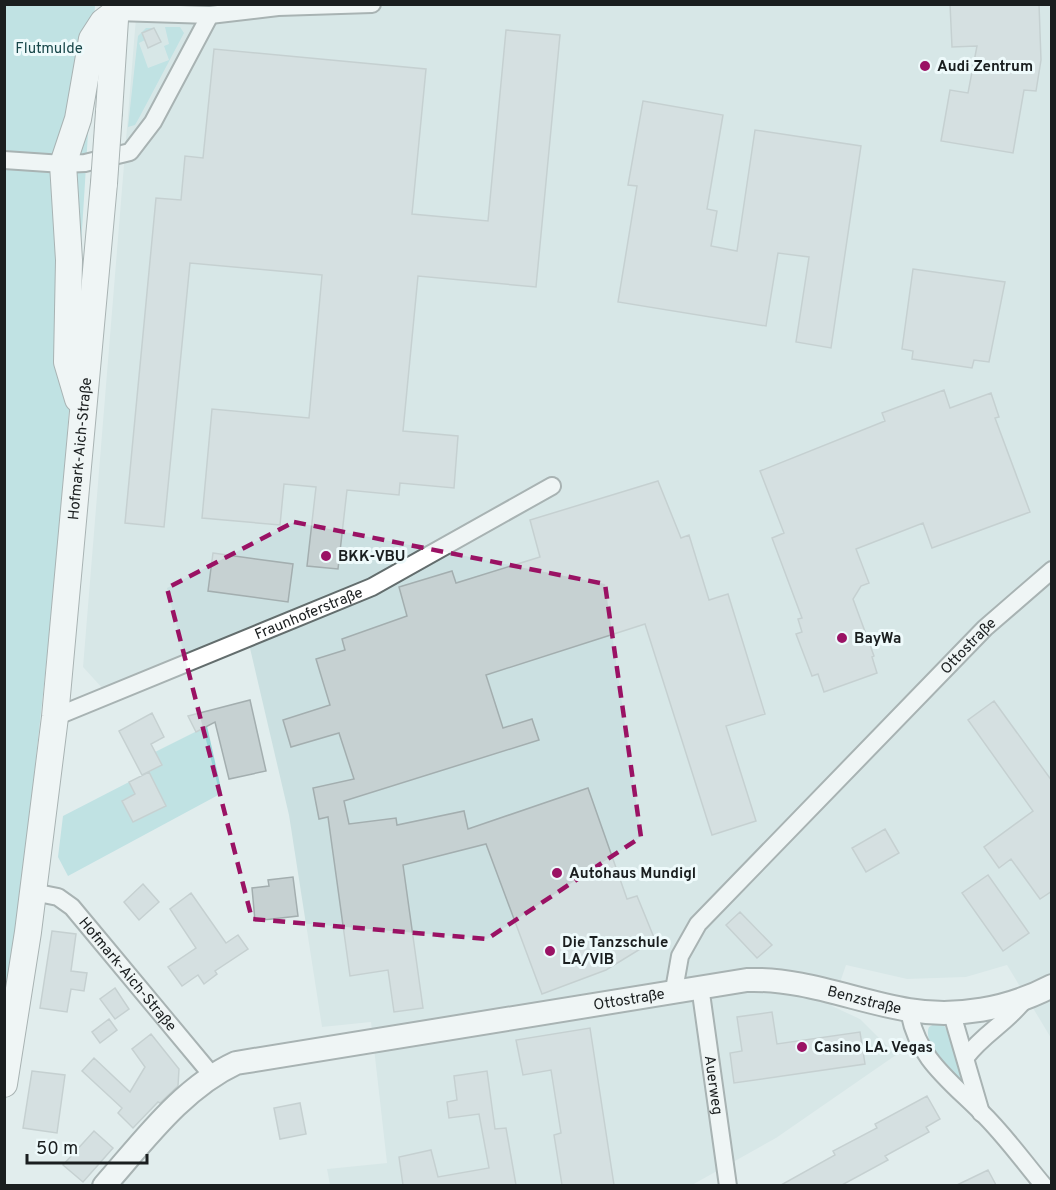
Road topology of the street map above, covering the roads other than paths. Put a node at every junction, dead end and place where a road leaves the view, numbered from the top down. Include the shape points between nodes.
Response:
1 (372, 4) edge
2 (278, 6) edge
3 (116, 8) edge
4 (210, 15) junction
5 (4, 160) edge
6 (63, 164) junction
7 (82, 411) junction
8 (552, 486) dead end
9 (1052, 570) edge
10 (55, 717) junction
11 (33, 892) junction
12 (700, 986) junction
13 (1052, 986) edge
14 (674, 990) junction
15 (1025, 999) junction
16 (909, 1010) junction
17 (952, 1014) junction
18 (966, 1057) junction
19 (212, 1074) junction
20 (4, 1084) edge
21 (981, 1113) junction
22 (104, 1185) edge
23 (728, 1185) edge
24 (1044, 1185) edge

1 - 2 street
2 - 4 street
3 - 4 street
3 - 6 main road via 92,39 78,118
3 - 7 main road, Hofmark-Aich-Straße, bridge
4 - 6 street via 153,122 130,152
5 - 6 street
6 - 7 main road via 69,260 67,363
7 - 10 main road, Hofmark-Aich-Straße
8 - 10 street, Fraunhoferstraße via 372,587
9 - 14 street, Ottostraße via 985,628 698,924 680,956
10 - 11 main road, Hofmark-Aich-Straße
11 - 19 street, Hofmark-Aich-Straße via 58,897 72,907
11 - 20 main road, Hofmark-Aich-Straße
12 - 14 street, Benzstraße
12 - 16 street, Benzstraße via 747,980 780,981
12 - 23 street, Auerweg
13 - 15 street, Benzstraße
14 - 19 street, Ottostraße via 236,1063
15 - 17 street, Benzstraße
15 - 18 street
16 - 17 street, Benzstraße
16 - 21 street via 918,1045
17 - 18 street
18 - 21 street
19 - 22 street, Ottostraße via 185,1097
21 - 24 street

